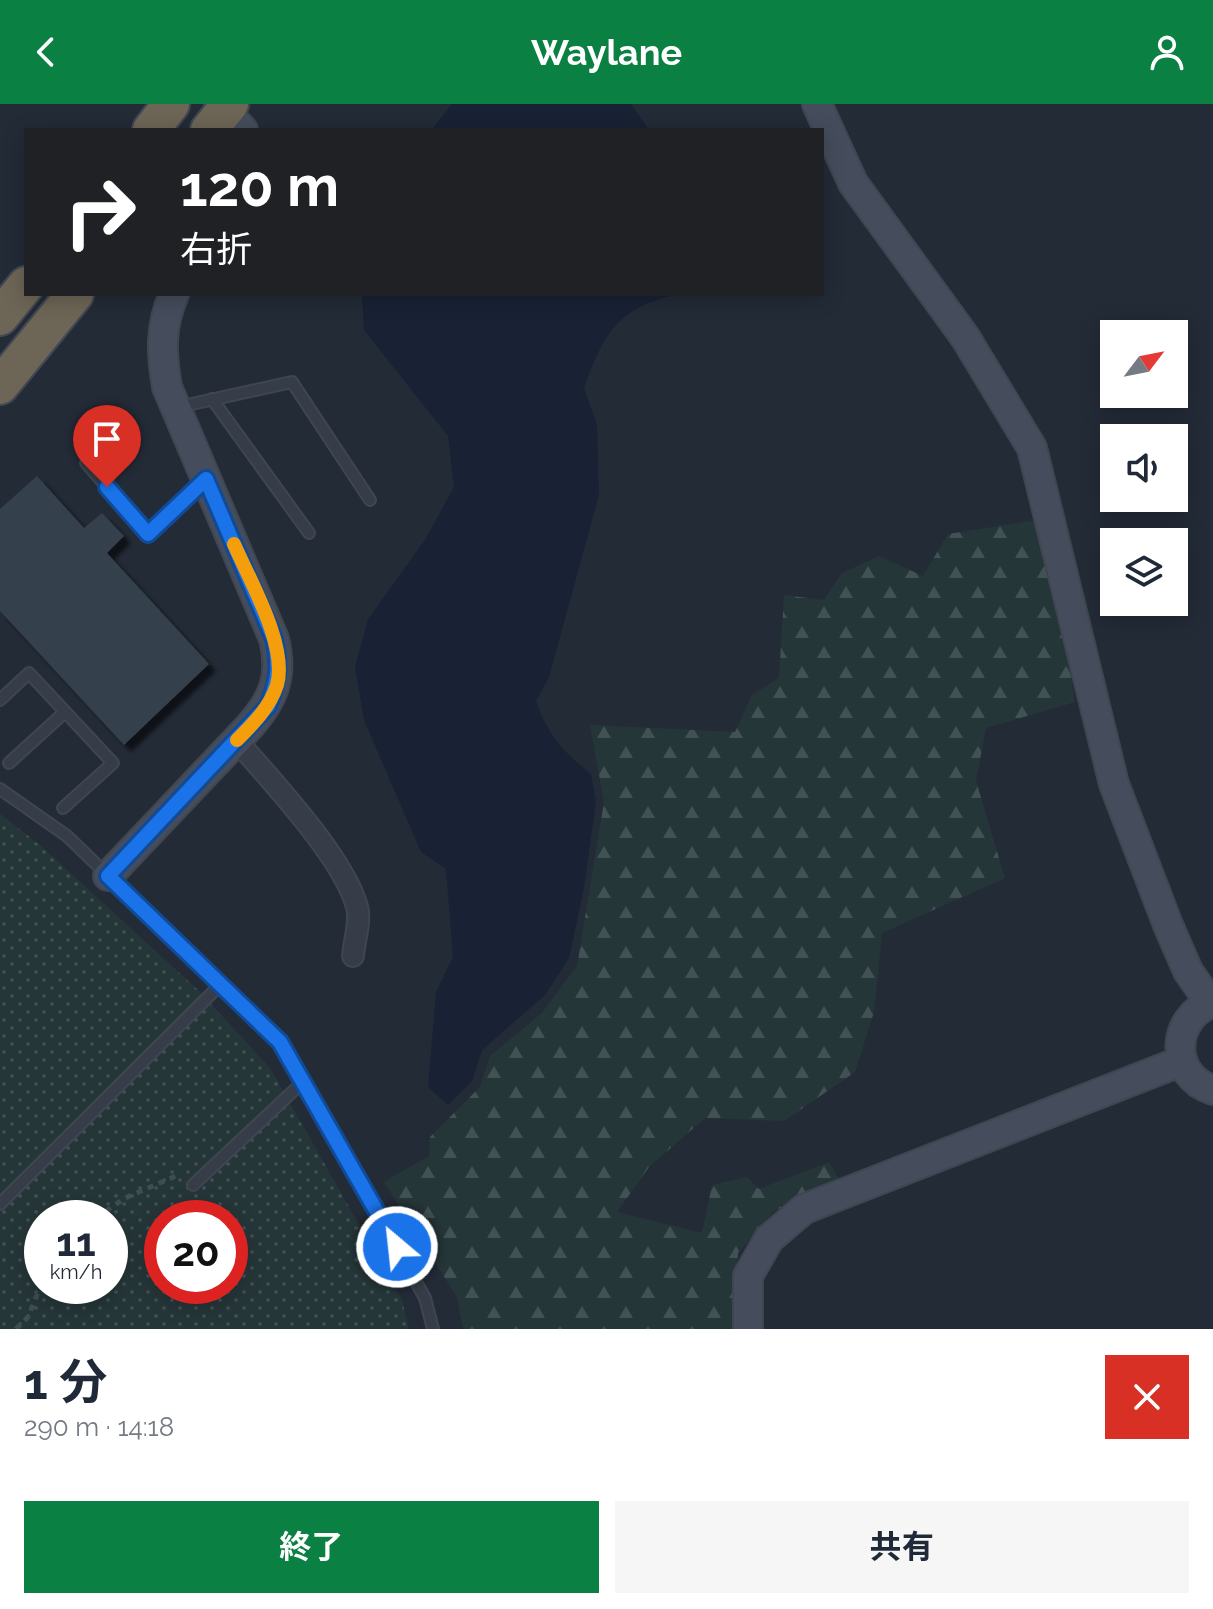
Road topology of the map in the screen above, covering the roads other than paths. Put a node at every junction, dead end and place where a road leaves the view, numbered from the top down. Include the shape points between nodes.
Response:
1 (171, 104) edge
2 (817, 104) edge
3 (153, 128) edge
4 (24, 287) edge
5 (73, 296) edge
6 (173, 296) edge
7 (0, 317) edge
8 (0, 386) edge
9 (212, 399) junction
10 (176, 407) junction
11 (86, 463) dead end
12 (206, 479) junction
13 (370, 500) dead end
14 (309, 533) dead end
15 (0, 700) edge
16 (65, 712) junction
17 (237, 741) junction
18 (9, 763) dead end
19 (0, 789) edge
20 (63, 808) dead end
21 (108, 876) junction
22 (353, 956) dead end
23 (222, 983) junction
24 (1212, 1002) edge
25 (1182, 1061) junction
26 (305, 1080) junction
27 (1213, 1090) edge
28 (193, 1185) dead end
29 (0, 1204) edge
30 (433, 1329) edge
31 (748, 1329) edge

1 - 3 highway
2 - 24 street via 853,183 965,337 1032,448 1114,784 1188,971
4 - 7 highway
5 - 8 highway
6 - 10 street via 160,349
9 - 10 lane
9 - 13 lane via 292,382
9 - 14 lane
10 - 12 street
11 - 12 lane via 148,534
12 - 17 street via 279,661 268,706
15 - 16 lane via 29,673
16 - 18 lane
16 - 20 lane via 113,763
17 - 21 street
17 - 22 street via 285,796 342,877 358,909
19 - 21 lane via 67,836
21 - 23 lane
23 - 26 lane via 280,1042
23 - 29 lane
24 - 25 street via 1187,1020 1179,1047
25 - 27 street via 1197,1082
25 - 31 street via 804,1209 769,1239 748,1276
26 - 28 lane
26 - 30 lane via 425,1298

